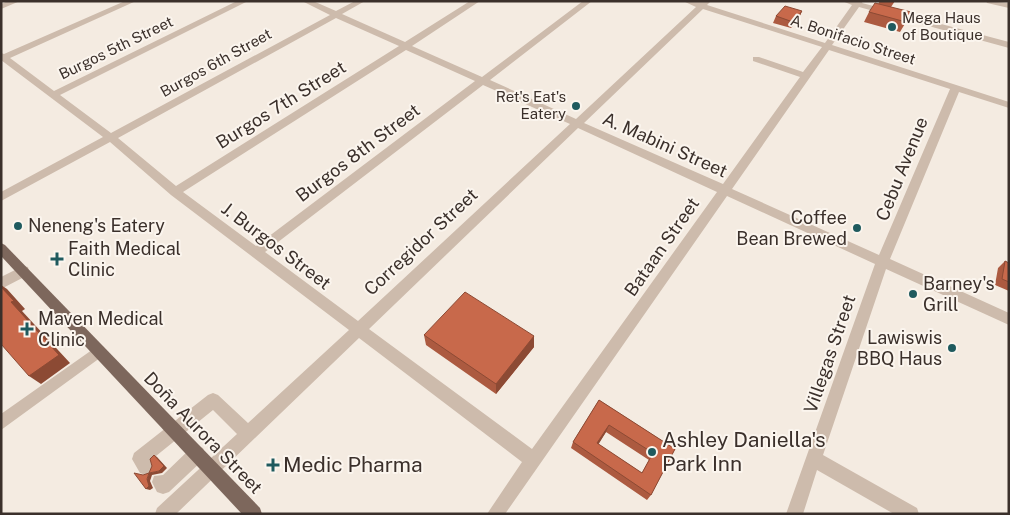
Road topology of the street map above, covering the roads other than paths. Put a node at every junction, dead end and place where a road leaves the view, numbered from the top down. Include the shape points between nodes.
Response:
1 (16, 1) edge
2 (132, 1) edge
3 (244, 1) edge
4 (306, 1) edge
5 (360, 1) edge
6 (476, 1) edge
7 (588, 1) edge
8 (688, 1) edge
9 (990, 1) edge
10 (854, 2) edge
11 (705, 4) edge
12 (1009, 6) edge
13 (1, 7) edge
14 (336, 15) junction
15 (1009, 45) edge
16 (405, 46) junction
17 (825, 47) junction
18 (2, 57) edge
19 (756, 59) dead end
20 (804, 76) junction
21 (482, 81) junction
22 (954, 89) junction
23 (54, 94) junction
24 (1009, 105) edge
25 (577, 124) junction
26 (111, 138) junction
27 (723, 191) junction
28 (175, 192) junction
29 (1, 197) edge
30 (1, 248) edge
31 (255, 253) junction
32 (882, 263) junction
33 (23, 271) junction
34 (1, 284) edge
35 (1009, 319) edge
36 (358, 329) junction
37 (99, 352) junction
38 (1, 423) edge
39 (174, 430) junction
40 (248, 434) junction
41 (197, 454) junction
42 (813, 459) junction
43 (533, 460) junction
44 (146, 467) dead end
45 (211, 469) junction
46 (177, 501) junction
47 (163, 514) edge
48 (254, 514) edge
49 (495, 514) edge
50 (794, 514) edge
51 (911, 514) edge

1 - 13 street
2 - 18 street
3 - 23 street, Burgos 5th Street
4 - 14 street, A. Mabini Street
5 - 14 street, Burgos 6th Street
6 - 16 street, Burgos 7th Street
7 - 21 street, Burgos 8th Street
8 - 11 street, A. Bonifacio Street
9 - 12 street
10 - 15 street
10 - 17 street, Bataan Street
11 - 17 street, A. Bonifacio Street
11 - 25 street, Corregidor Street
14 - 16 street, A. Mabini Street
14 - 26 street, Burgos 6th Street
16 - 21 street, A. Mabini Street
16 - 28 street, Burgos 7th Street
17 - 20 street, Bataan Street
17 - 22 street, A. Bonifacio Street
18 - 23 street, J. Burgos Street
19 - 20 street
20 - 27 street, Bataan Street
21 - 25 street, A. Mabini Street
21 - 31 street, Burgos 8th Street
22 - 24 street, A. Bonifacio Street
22 - 32 street, Cebu Avenue
23 - 26 street, J. Burgos Street
25 - 27 street, A. Mabini Street
25 - 36 street, Corregidor Street
26 - 28 street, J. Burgos Street
26 - 29 street, Burgos 6th Street
27 - 32 street, A. Mabini Street
27 - 43 street, Bataan Street
28 - 31 street, J. Burgos Street
30 - 33 main road, Doña Aurora Street
31 - 36 street, J. Burgos Street
32 - 35 street, A. Mabini Street
32 - 42 street, Villegas Street
33 - 34 street
33 - 37 main road, Doña Aurora Street
36 - 40 street, Corregidor Street
36 - 43 street, J. Burgos Street
37 - 38 street
37 - 39 main road, Doña Aurora Street
39 - 40 street via 213,400
39 - 41 main road, Doña Aurora Street
39 - 44 street via 140,459
40 - 45 street, Corregidor Street
41 - 45 main road, Doña Aurora Street
41 - 46 street via 161,484
42 - 50 street, Villegas Street
42 - 51 street
43 - 49 street, Bataan Street
45 - 46 street, Corregidor Street
45 - 48 main road, Doña Aurora Street
46 - 47 street, Corregidor Street

